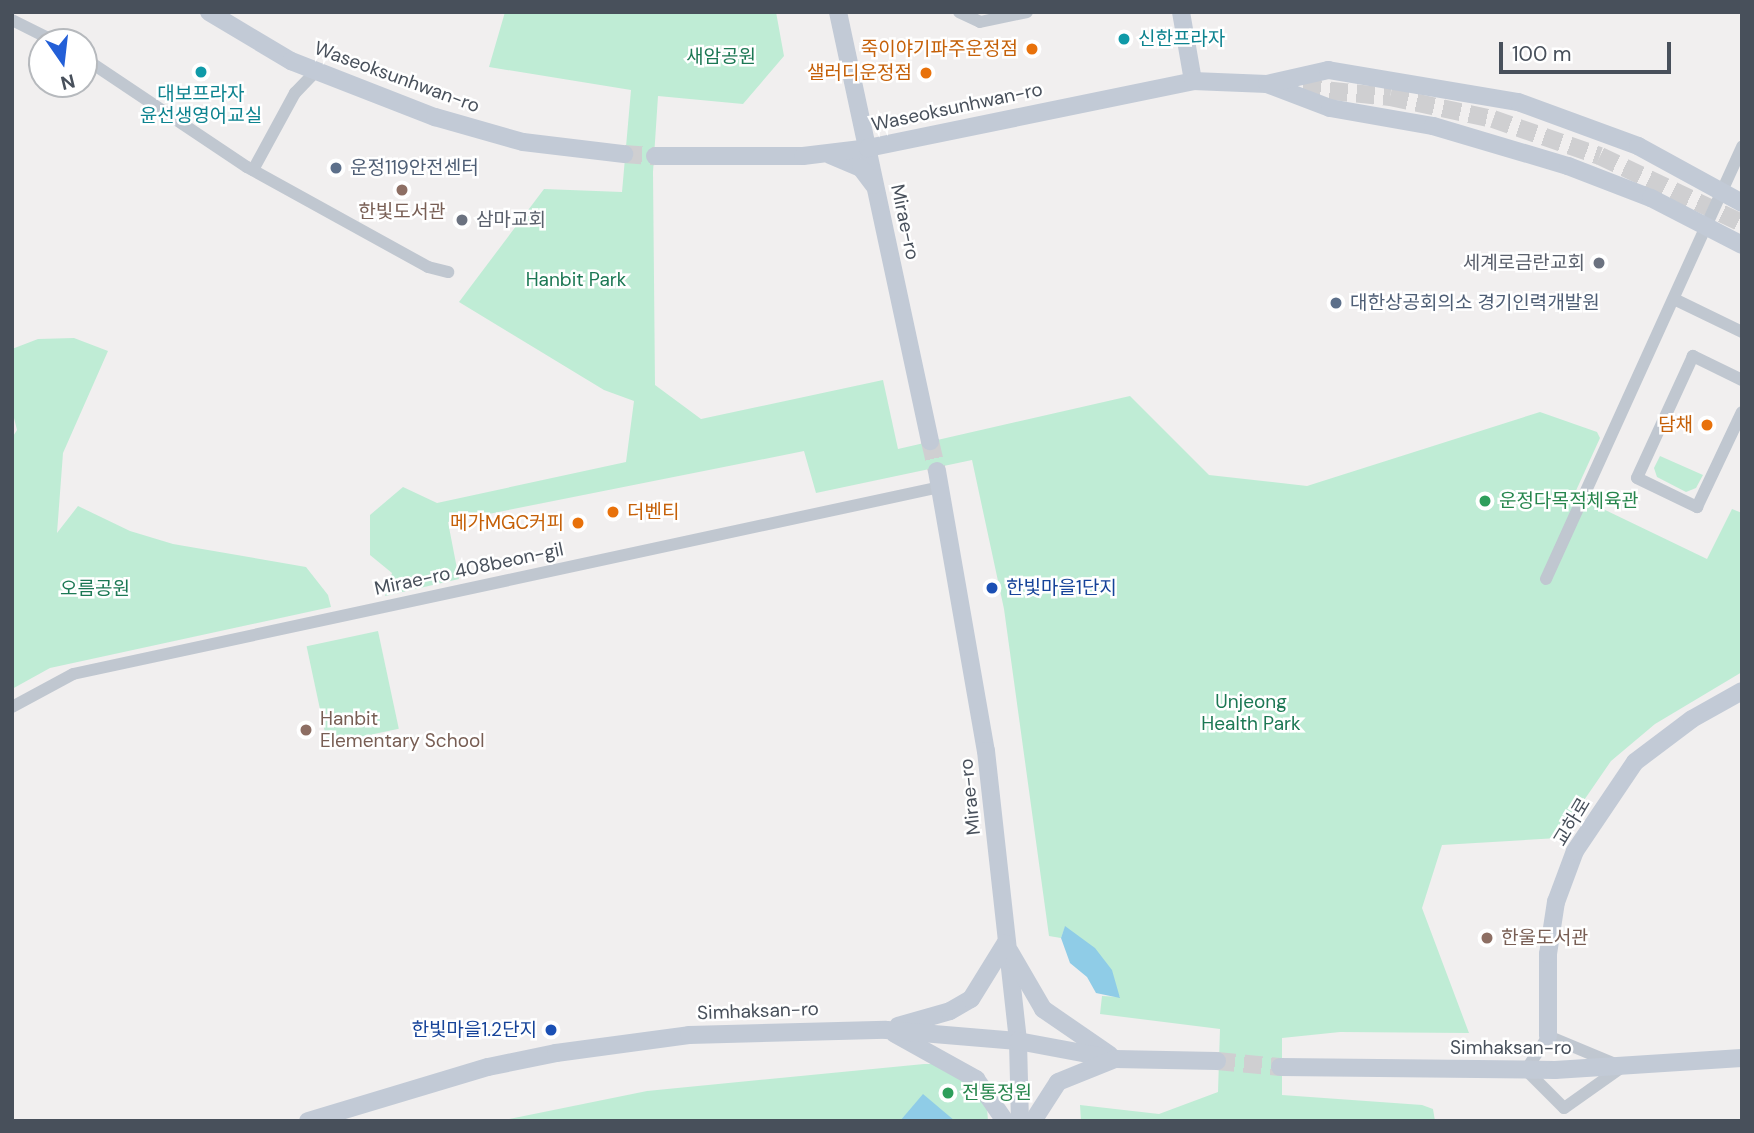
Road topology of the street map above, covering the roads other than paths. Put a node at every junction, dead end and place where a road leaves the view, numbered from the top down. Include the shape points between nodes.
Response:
1 (209, 12) edge
2 (838, 12) edge
3 (959, 12) edge
4 (1027, 12) edge
5 (1181, 12) edge
6 (12, 20) edge
7 (28, 28) edge
8 (98, 67) edge
9 (316, 71) junction
10 (1193, 81) junction
11 (1267, 84) junction
12 (858, 101) junction
13 (913, 138) junction
14 (1742, 146) edge
15 (868, 148) junction
16 (624, 154) tunnel mouth
17 (816, 155) junction
18 (654, 156) tunnel mouth
19 (253, 170) junction
20 (878, 194) junction
21 (1723, 194) junction
22 (1742, 203) edge
23 (1706, 227) junction
24 (1742, 245) edge
25 (448, 272) dead end
26 (1674, 299) junction
27 (1742, 332) edge
28 (1742, 380) edge
29 (1742, 412) edge
30 (930, 441) tunnel mouth
31 (939, 479) joint
32 (1546, 579) dead end
33 (1742, 691) edge
34 (12, 707) edge
35 (1005, 944) junction
36 (886, 1030) junction
37 (1548, 1036) junction
38 (1018, 1041) junction
39 (1742, 1058) edge
40 (1115, 1059) junction
41 (1217, 1061) tunnel mouth
42 (1280, 1067) tunnel mouth
43 (1622, 1067) junction
44 (1526, 1070) junction
45 (1565, 1114) edge
46 (308, 1121) edge
47 (1005, 1121) edge
48 (1020, 1121) edge
49 (1033, 1121) edge

1 - 9 street, Waseoksunhwan-ro
2 - 12 street, Mirae-ro
3 - 4 street via 980,22
5 - 10 street
6 - 7 street
8 - 19 street
9 - 16 street, Waseoksunhwan-ro via 435,117 523,142
9 - 19 street via 295,93
10 - 11 street, Waseoksunhwan-ro
10 - 13 street, Waseoksunhwan-ro
11 - 21 street via 1328,70 1518,102 1637,146
11 - 23 street via 1329,108 1433,125 1568,166 1651,198
12 - 13 street via 872,124
12 - 15 street, Mirae-ro
12 - 17 street via 858,117 845,141
13 - 15 street, Waseoksunhwan-ro
13 - 20 street via 887,154 877,177
14 - 21 street
15 - 17 street, Waseoksunhwan-ro
15 - 20 street, Mirae-ro
17 - 18 street, Waseoksunhwan-ro via 741,159
17 - 20 street via 847,158 871,179
19 - 25 street via 428,267
20 - 30 street, Mirae-ro
21 - 22 street
21 - 23 street
23 - 24 street
23 - 26 street
26 - 27 street
26 - 32 street
28 - 29 street via 1693,356 1637,478 1697,507
31 - 34 street, Mirae-ro 408beon-gil via 73,674
31 - 35 street, Mirae-ro via 986,751
33 - 37 street, 교하로 via 1692,719 1635,762 1575,851 1556,902 1550,941
35 - 36 street via 971,999
35 - 38 street, Mirae-ro
35 - 40 street via 1043,1009
36 - 38 street, Simhaksan-ro
36 - 46 street, Simhaksan-ro via 689,1035 569,1050 415,1085
36 - 47 street via 975,1079
37 - 43 street
37 - 44 street
38 - 40 street, Simhaksan-ro
38 - 48 street, Mirae-ro
39 - 43 street, Simhaksan-ro
40 - 41 street, Simhaksan-ro
40 - 49 street via 1058,1082
42 - 44 street, Simhaksan-ro
43 - 44 street, Simhaksan-ro
43 - 45 street
44 - 45 street

